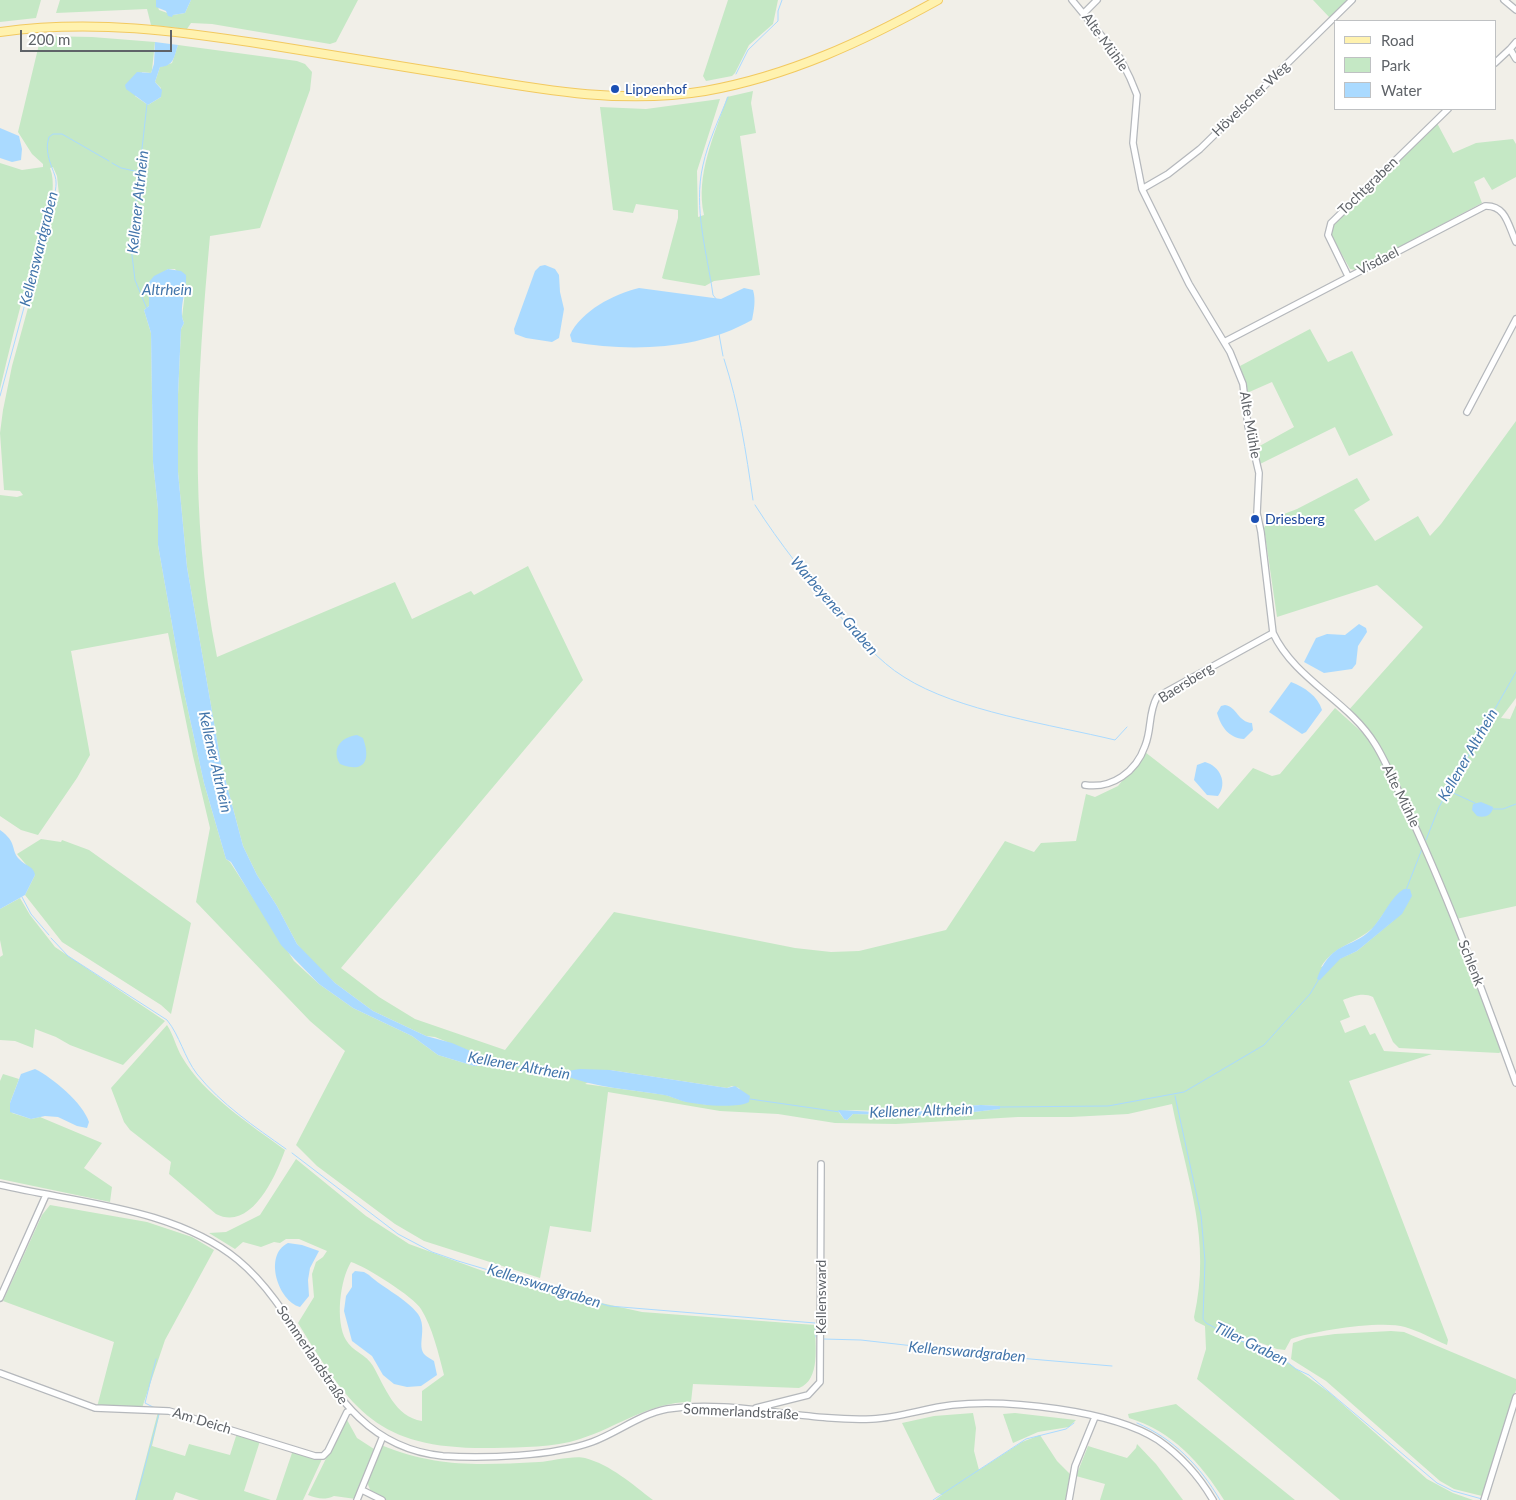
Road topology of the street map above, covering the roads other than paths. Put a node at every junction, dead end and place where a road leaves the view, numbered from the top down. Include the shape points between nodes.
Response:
1 (938, 0) edge
2 (1072, 0) edge
3 (1097, 0) edge
4 (1352, 0) edge
5 (1504, 0) edge
6 (1516, 10) edge
7 (1084, 13) junction
8 (1, 32) edge
9 (1516, 42) edge
10 (1510, 48) junction
11 (1516, 59) edge
12 (1496, 62) edge
13 (1447, 110) edge
14 (1142, 189) junction
15 (1516, 242) edge
16 (1348, 276) junction
17 (1516, 319) edge
18 (1224, 342) junction
19 (1467, 412) dead end
20 (1273, 633) junction
21 (1085, 785) dead end
22 (1424, 844) joint
23 (1516, 1083) edge
24 (821, 1164) dead end
25 (0, 1185) edge
26 (46, 1195) junction
27 (0, 1298) edge
28 (0, 1373) edge
29 (1516, 1397) edge
30 (751, 1410) junction
31 (350, 1411) junction
32 (1095, 1417) junction
33 (382, 1436) junction
34 (362, 1490) junction
35 (357, 1500) edge
36 (382, 1500) edge
37 (1069, 1500) edge
38 (1213, 1500) edge
39 (1484, 1500) edge

1 - 8 main road via 848,47 797,68 704,91 669,94 537,89 245,41 128,26 63,26
2 - 7 street, Alte Mühle
3 - 7 street
4 - 14 street, Hövelscher Weg via 1200,149
5 - 6 street
7 - 14 street, Alte Mühle via 1120,58 1137,95 1133,143
9 - 10 street
10 - 11 street
10 - 12 street
13 - 16 street, Tochtgraben via 1331,223 1328,235
14 - 18 street, Alte Mühle via 1189,284
15 - 16 street, Visdael via 1502,210 1485,206
16 - 18 street, Visdael
17 - 19 street
18 - 20 street, Alte Mühle via 1242,384 1259,473 1257,513
20 - 21 street, Baersberg via 1158,697 1152,706 1146,745 1125,774 1104,786
20 - 22 street, Alte Mühle via 1280,648 1295,665 1369,734
22 - 23 street, Schlenk
24 - 30 street, Kellensward via 820,1382 808,1395
25 - 26 street, Sommerlandstraße
26 - 27 street
26 - 31 street, Sommerlandstraße via 171,1222 198,1233 238,1260 264,1285
28 - 31 street, Am Deich via 95,1408 169,1411 315,1456 323,1456 328,1451
29 - 39 street
30 - 32 street, Sommerlandstraße via 873,1419 954,1404 1002,1404
30 - 33 street, Sommerlandstraße via 666,1410 577,1447 520,1454 442,1456 415,1450
31 - 33 street, Sommerlandstraße
32 - 37 street via 1075,1466
32 - 38 street, Sommerlandstraße via 1128,1426 1156,1439 1192,1469
33 - 34 street
34 - 35 street
34 - 36 street

